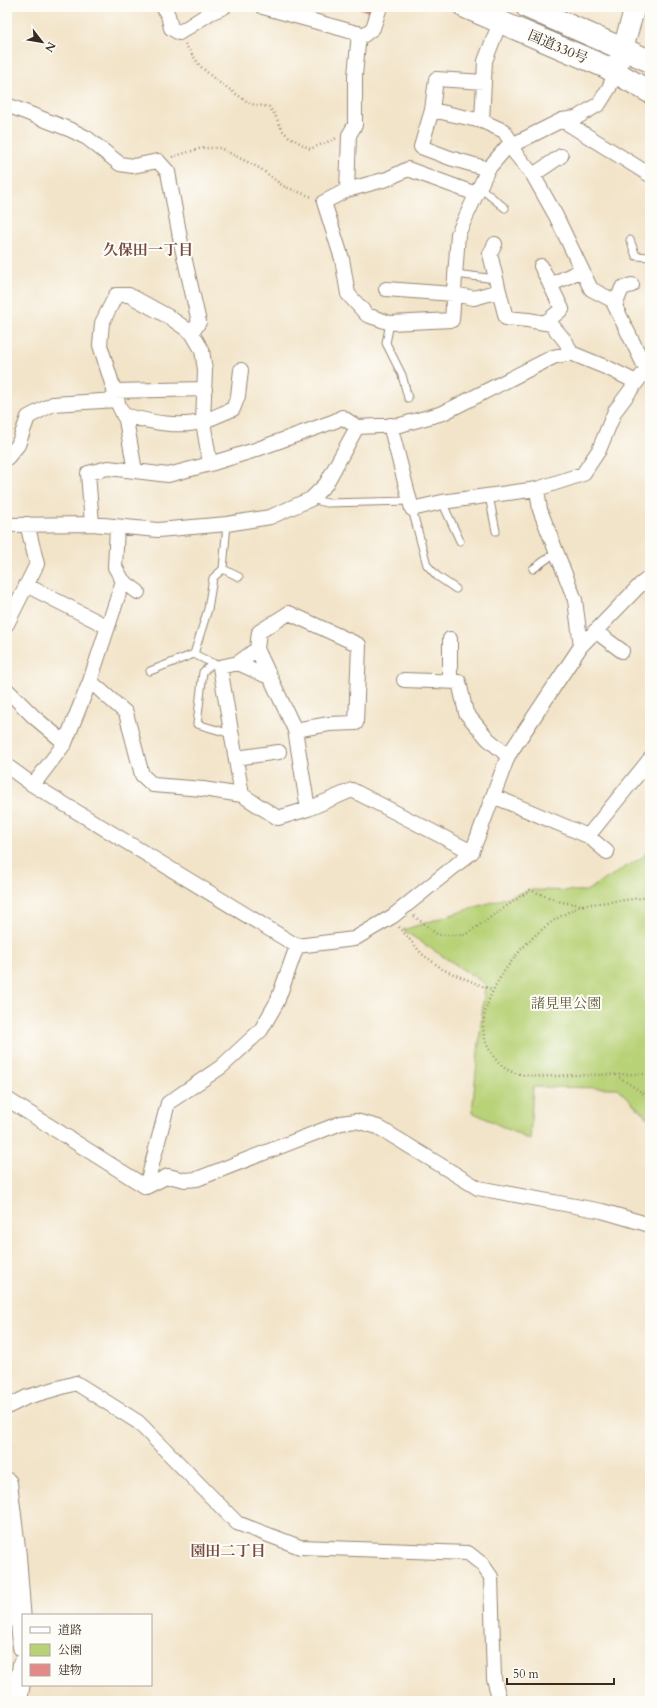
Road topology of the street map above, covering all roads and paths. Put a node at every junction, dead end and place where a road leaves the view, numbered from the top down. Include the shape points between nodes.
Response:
1 (163, 7) edge
2 (224, 7) edge
3 (263, 7) edge
4 (380, 7) edge
5 (465, 7) edge
6 (527, 7) edge
7 (635, 7) edge
8 (500, 22) junction
9 (178, 33) junction
10 (359, 33) junction
11 (624, 48) junction
12 (650, 61) edge
13 (616, 72) junction
14 (484, 82) junction
15 (650, 92) edge
16 (7, 106) edge
17 (432, 110) junction
18 (562, 120) junction
19 (482, 121) junction
20 (349, 135) junction
21 (513, 145) junction
22 (561, 156) dead end
23 (158, 161) junction
24 (488, 169) junction
25 (532, 175) junction
26 (650, 175) edge
27 (347, 190) junction
28 (478, 190) junction
29 (324, 202) junction
30 (505, 208) dead end
31 (630, 240) dead end
32 (495, 244) dead end
33 (650, 257) edge
34 (541, 266) dead end
35 (582, 270) junction
36 (455, 274) junction
37 (550, 284) junction
38 (497, 285) junction
39 (632, 285) dead end
40 (386, 289) dead end
41 (453, 294) junction
42 (614, 306) junction
43 (545, 323) junction
44 (390, 324) junction
45 (192, 333) junction
46 (571, 353) junction
47 (648, 369) edge
48 (240, 370) dead end
49 (636, 382) junction
50 (205, 389) junction
51 (115, 395) junction
52 (408, 398) dead end
53 (123, 415) junction
54 (203, 422) junction
55 (390, 425) junction
56 (357, 427) junction
57 (7, 458) edge
58 (210, 464) junction
59 (135, 471) junction
60 (537, 489) junction
61 (489, 496) junction
62 (311, 499) junction
63 (442, 502) junction
64 (411, 505) junction
65 (27, 524) junction
66 (92, 524) junction
67 (227, 524) junction
68 (7, 525) edge
69 (117, 527) junction
70 (496, 531) dead end
71 (460, 541) dead end
72 (555, 553) junction
73 (223, 569) junction
74 (533, 569) dead end
75 (238, 577) dead end
76 (650, 577) edge
77 (123, 581) junction
78 (26, 585) junction
79 (456, 589) dead end
80 (138, 592) dead end
81 (7, 624) edge
82 (108, 627) junction
83 (595, 631) junction
84 (450, 639) dead end
85 (581, 646) junction
86 (258, 648) junction
87 (622, 651) dead end
88 (194, 654) junction
89 (238, 663) junction
90 (216, 665) junction
91 (150, 671) dead end
92 (271, 678) junction
93 (404, 680) dead end
94 (90, 681) junction
95 (450, 681) junction
96 (7, 690) edge
97 (295, 730) junction
98 (231, 734) junction
99 (65, 743) junction
100 (279, 752) dead end
101 (508, 756) junction
102 (236, 758) junction
103 (650, 759) edge
104 (7, 766) edge
105 (33, 784) junction
106 (242, 795) junction
107 (493, 796) junction
108 (308, 810) junction
109 (588, 836) junction
110 (472, 852) junction
111 (607, 852) dead end
112 (650, 897) edge
113 (583, 905) junction
114 (406, 910) junction
115 (297, 946) junction
116 (492, 990) junction
117 (616, 1074) junction
118 (650, 1074) edge
119 (650, 1098) edge
120 (7, 1099) edge
121 (146, 1187) junction
122 (650, 1225) edge
123 (7, 1407) edge
124 (7, 1483) edge
125 (12, 1555) edge
126 (22, 1639) edge
127 (22, 1670) edge
128 (17, 1701) edge
129 (500, 1701) edge

1 - 9 street via 171,28
2 - 9 street
3 - 10 street
4 - 10 street via 373,28 364,35
5 - 8 highway, 国道330号
6 - 11 highway, 国道330号
7 - 11 street
8 - 13 highway, 国道330号
8 - 14 street via 485,61
9 - 20 path via 200,66 251,104 269,107 282,130 304,146 310,149 330,139
10 - 20 street via 355,76 355,125
11 - 12 highway, 国道330号
11 - 13 street
13 - 15 highway, 国道330号
13 - 18 street via 599,104 576,118
14 - 17 street via 436,79
14 - 19 street
16 - 23 street via 87,138 120,164 132,166
17 - 19 street
17 - 24 street via 421,147
18 - 21 street
18 - 26 street
19 - 21 street via 504,131
20 - 27 street
21 - 24 street via 506,148
21 - 25 street via 515,153
22 - 25 street
23 - 29 path via 202,148 220,148 261,169 283,186
23 - 45 street via 168,172 199,322
24 - 28 street
25 - 35 street via 556,216
27 - 28 street via 387,179 408,169
27 - 29 street
28 - 30 lane
28 - 36 street via 458,234
29 - 44 street via 342,259 348,294 367,315
31 - 33 lane via 636,256
32 - 38 street via 490,254
34 - 37 street
35 - 37 street
35 - 42 street via 591,289 612,300
36 - 38 lane
36 - 41 street
37 - 43 street via 562,309
38 - 41 street via 474,298
38 - 43 street via 506,318
39 - 42 street via 622,288
40 - 41 street
41 - 44 street via 452,320
42 - 47 street
43 - 46 street via 551,324 566,342
44 - 52 lane via 386,343 402,375
45 - 50 street via 202,350
45 - 51 street via 129,295 116,295 102,323 100,345
46 - 49 street
46 - 55 street via 553,357 443,413 400,425
47 - 49 street
48 - 54 street via 238,396 233,409
49 - 60 street via 615,411 599,450 582,474
50 - 51 street
50 - 54 street
51 - 53 street
51 - 57 street via 54,404 28,417 18,445
53 - 54 street via 155,422
53 - 59 street
54 - 58 street
55 - 56 street
55 - 64 street
56 - 58 street via 342,417
56 - 62 street via 326,484
58 - 59 street via 168,475
59 - 66 street via 108,468 88,473
60 - 61 street
60 - 72 street via 540,510
61 - 63 street
61 - 70 lane
62 - 64 lane via 327,503
62 - 67 street via 270,517
63 - 64 street
63 - 71 lane
64 - 79 lane via 427,565 437,576
65 - 66 street
65 - 68 street
65 - 78 street via 37,564
66 - 69 street
67 - 69 street via 158,530
67 - 73 lane
69 - 77 street via 115,567
72 - 74 lane
72 - 85 street via 575,600
73 - 75 lane
73 - 88 lane via 213,578 208,609
76 - 83 street
77 - 80 street
77 - 82 street
78 - 81 street
78 - 82 street
82 - 94 street
83 - 85 street
83 - 87 street
84 - 95 street
85 - 101 street
86 - 89 street
86 - 92 street
86 - 97 street via 259,632 289,613 360,646 356,723 329,724
88 - 90 lane
88 - 91 lane
89 - 90 street
89 - 92 street
90 - 98 street
90 - 98 lane via 203,672 197,724
92 - 97 street
93 - 95 street
94 - 99 street
94 - 106 street via 126,713 142,775 153,785
95 - 101 street via 459,682 466,713 488,739
96 - 99 street
97 - 108 street
98 - 102 street
99 - 105 street
100 - 102 street
101 - 107 street
102 - 106 street
103 - 109 street
104 - 105 street
105 - 115 street
106 - 108 street via 278,818
107 - 109 street
107 - 110 street
108 - 110 street via 352,790
109 - 111 street
110 - 114 street
112 - 113 path
113 - 114 path via 561,902 530,890 465,935 438,935
113 - 116 path via 543,928 518,952
114 - 115 street via 354,939
114 - 116 path via 398,928 422,954 444,970
115 - 121 street via 277,1002 261,1030 221,1067 168,1103
116 - 117 path via 484,1018 484,1038 494,1058 510,1071 535,1076
117 - 118 path
117 - 119 path
120 - 121 street
121 - 122 street via 168,1176 184,1180 197,1179 340,1123 356,1121 378,1127 478,1188 602,1211
123 - 129 street via 76,1383 138,1422 237,1523 300,1547 468,1553 482,1564 491,1577 494,1679
124 - 125 street
125 - 126 street
127 - 128 street

